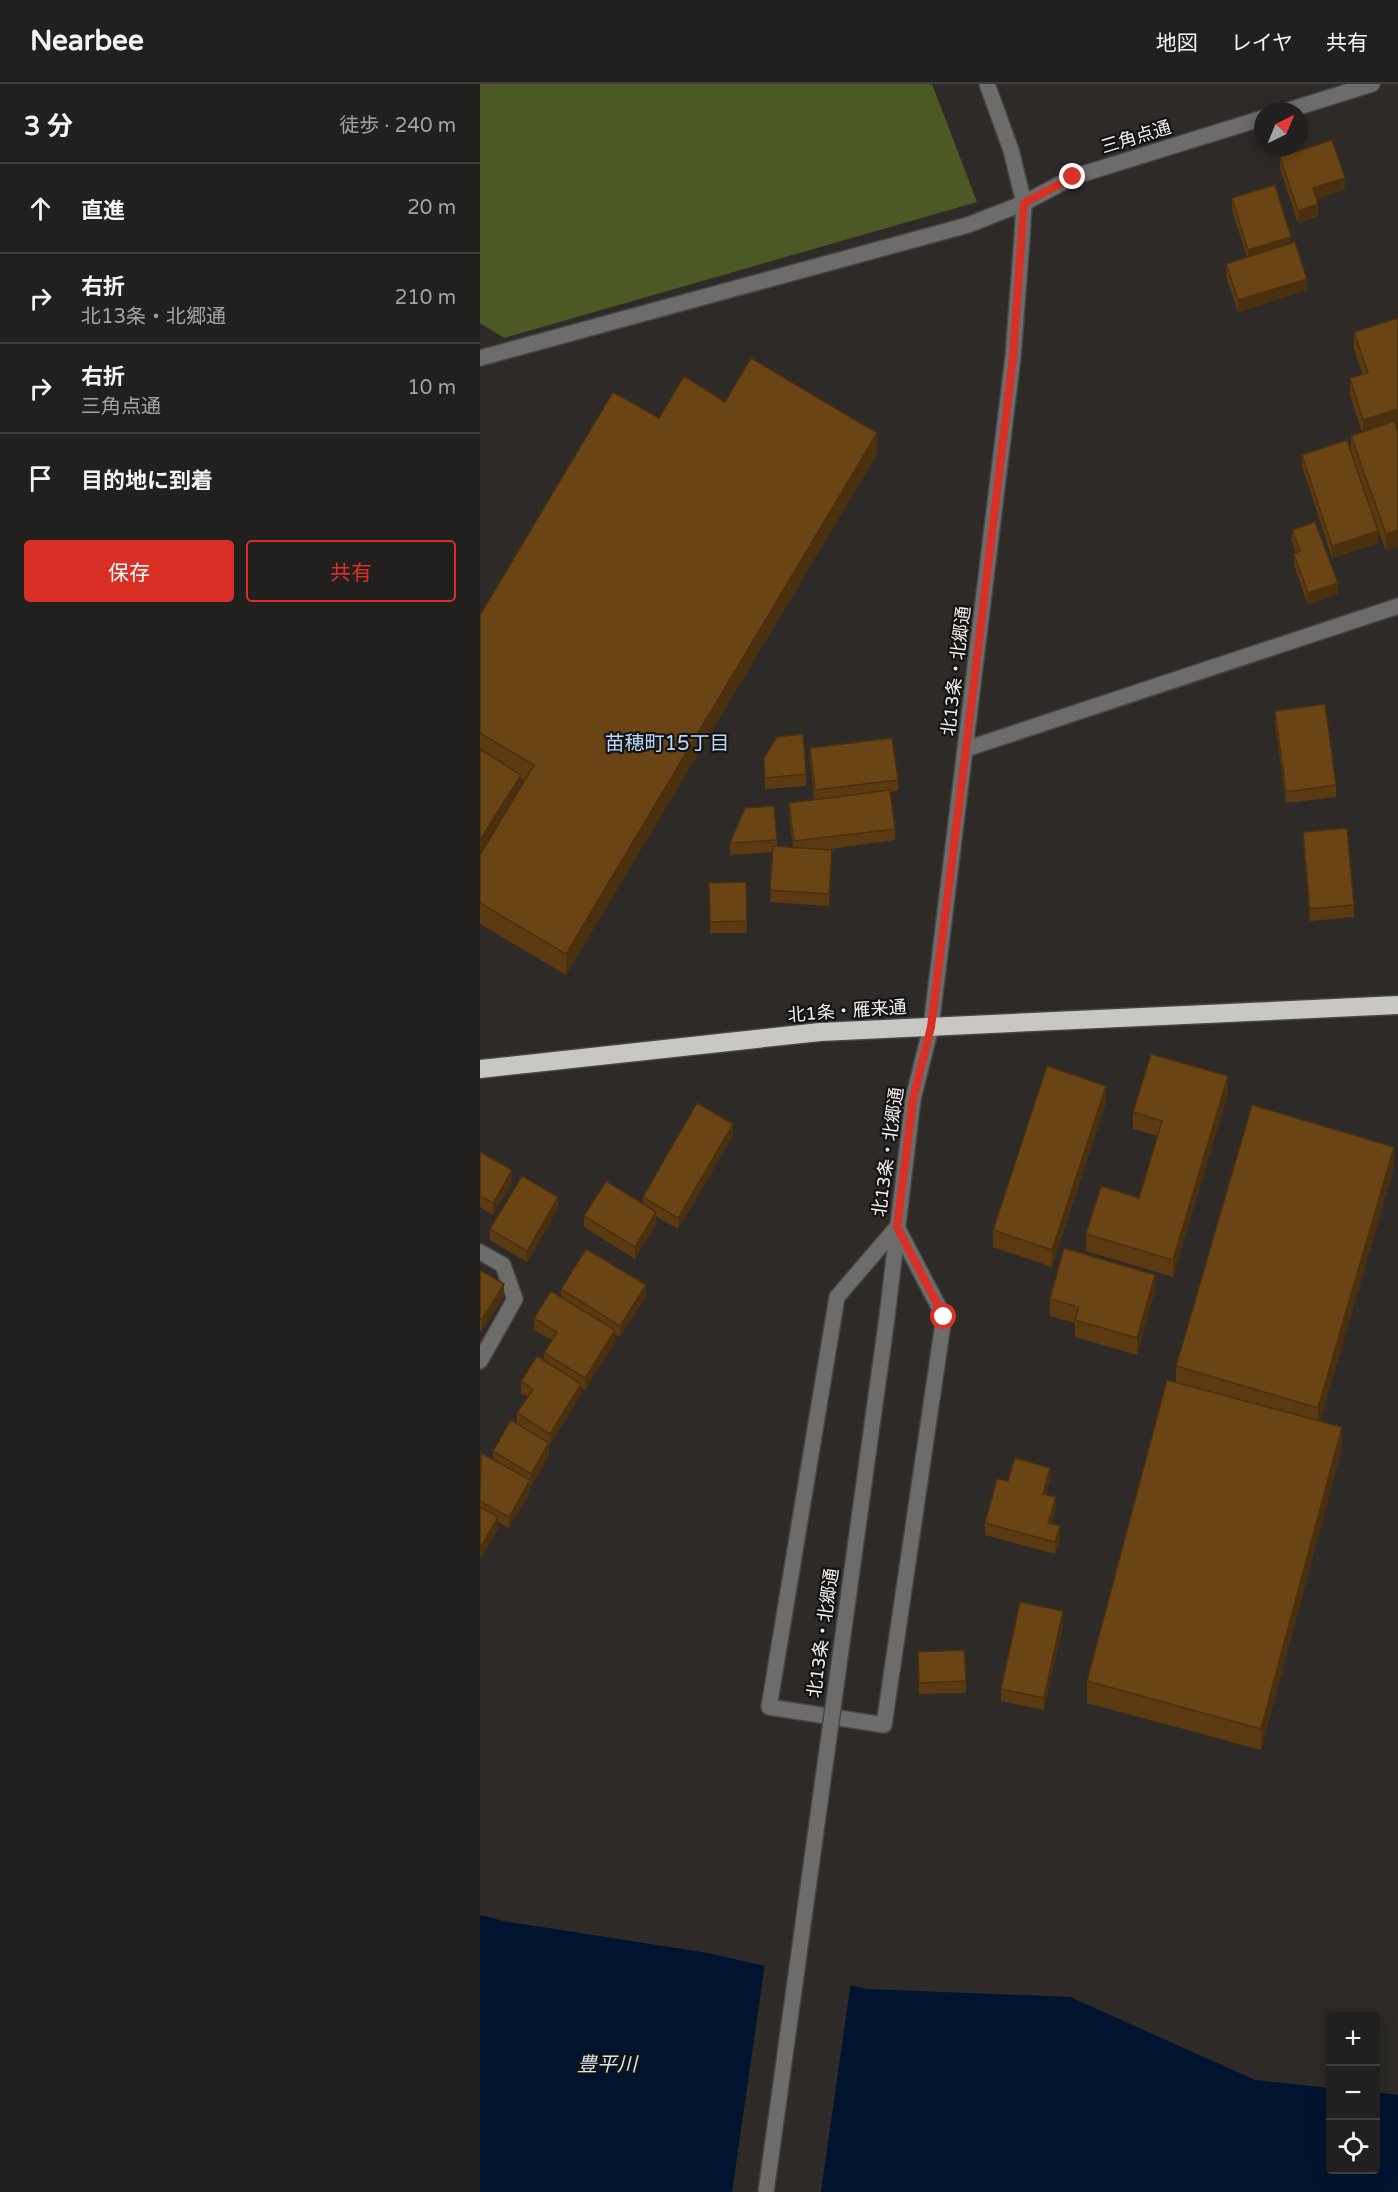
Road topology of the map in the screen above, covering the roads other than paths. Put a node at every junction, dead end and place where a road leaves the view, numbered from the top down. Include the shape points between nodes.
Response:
1 (987, 84) edge
2 (1372, 84) edge
3 (1308, 104) edge
4 (1254, 121) edge
5 (1024, 203) junction
6 (480, 358) edge
7 (1398, 606) edge
8 (966, 749) junction
9 (1398, 1005) edge
10 (931, 1027) junction
11 (480, 1069) edge
12 (897, 1227) junction
13 (480, 1252) edge
14 (480, 1361) edge
15 (766, 2192) edge

1 - 5 street, 北13条・北郷通 via 1011,150
2 - 3 street
4 - 5 street, 三角点通 via 1073,177
5 - 6 street, 三角点通 via 968,225
5 - 8 street, 北13条・北郷通 via 1013,357
7 - 8 street
8 - 10 street, 北13条・北郷通
9 - 10 highway, 北1条・雁来通
10 - 11 highway, 北1条・雁来通 via 820,1032
10 - 12 street, 北13条・北郷通 via 913,1099
12 - 12 street via 944,1317 884,1725 769,1707 837,1297
12 - 15 street, 北13条・北郷通, bridge
13 - 14 street via 503,1265 515,1299

